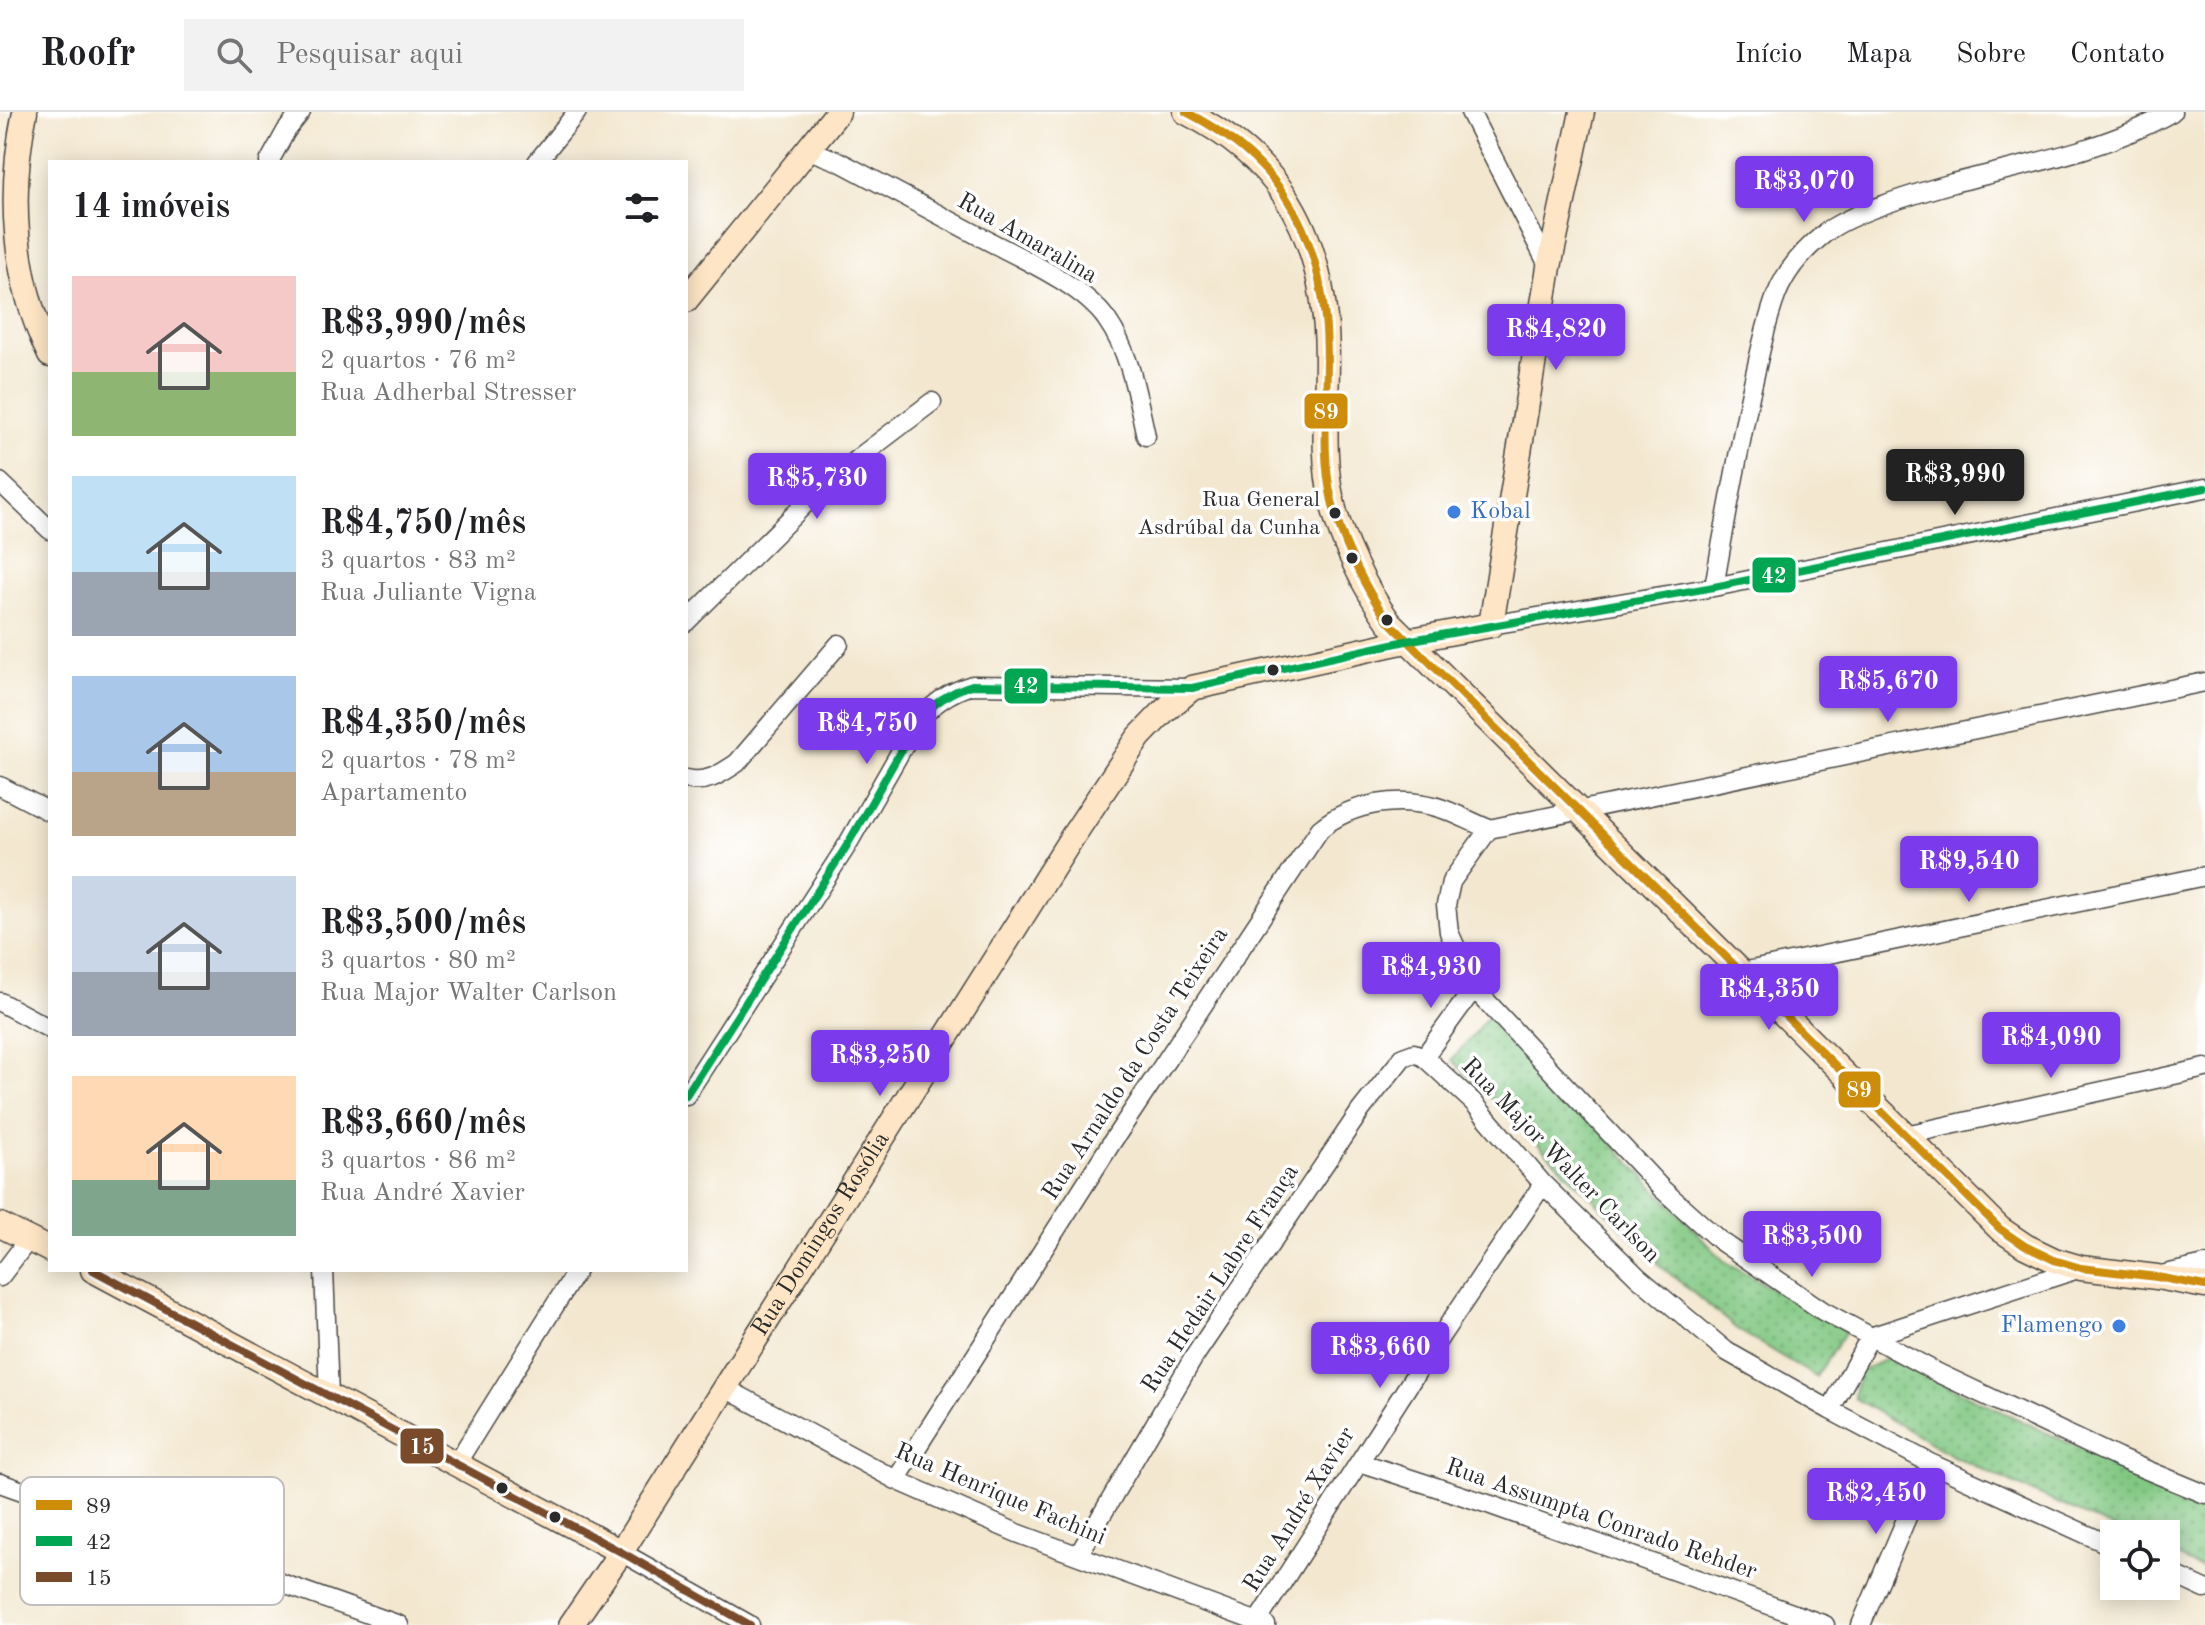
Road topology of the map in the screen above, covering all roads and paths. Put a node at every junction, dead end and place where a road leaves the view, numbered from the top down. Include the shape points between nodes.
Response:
1 (25, 112) edge
2 (301, 112) edge
3 (577, 112) edge
4 (838, 112) edge
5 (1186, 112) edge
6 (1470, 112) edge
7 (1582, 112) edge
8 (2141, 112) edge
9 (2165, 116) edge
10 (809, 150) junction
11 (270, 160) edge
12 (539, 160) edge
13 (1549, 267) junction
14 (688, 298) edge
15 (48, 351) edge
16 (932, 402) dead end
17 (1146, 436) dead end
18 (0, 482) edge
19 (2205, 488) edge
20 (48, 528) edge
21 (1714, 587) junction
22 (688, 620) edge
23 (1491, 625) junction
24 (1406, 641) junction
25 (839, 644) dead end
26 (2205, 682) edge
27 (1192, 688) junction
28 (688, 779) edge
29 (0, 786) edge
30 (1579, 810) junction
31 (48, 811) edge
32 (1489, 829) junction
33 (2205, 876) edge
34 (1742, 972) junction
35 (1474, 988) junction
36 (0, 1002) edge
37 (48, 1028) edge
38 (1424, 1057) junction
39 (2205, 1068) edge
40 (688, 1092) edge
41 (1906, 1135) junction
42 (1543, 1184) junction
43 (0, 1225) edge
44 (39, 1245) edge
45 (2205, 1265) edge
46 (2081, 1268) junction
47 (97, 1272) edge
48 (324, 1272) edge
49 (576, 1272) edge
50 (0, 1277) edge
51 (2157, 1277) junction
52 (2205, 1286) edge
53 (1870, 1337) junction
54 (725, 1388) junction
55 (329, 1396) junction
56 (1830, 1410) junction
57 (1359, 1462) junction
58 (1930, 1463) junction
59 (456, 1464) junction
60 (896, 1480) junction
61 (0, 1483) edge
62 (20, 1490) edge
63 (2205, 1494) edge
64 (2100, 1541) edge
65 (621, 1552) junction
66 (1079, 1554) junction
67 (2180, 1577) edge
68 (284, 1584) edge
69 (2205, 1589) edge
70 (1262, 1624) edge
71 (399, 1625) edge
72 (571, 1625) edge
73 (750, 1625) edge
74 (1825, 1625) edge
75 (1861, 1625) edge

1 - 15 street via 15,230 25,284
2 - 11 street
3 - 12 street
4 - 10 street
5 - 24 street via 1220,129 1271,174 1296,212 1326,319 1332,501 1358,570
6 - 13 street
7 - 13 street
8 - 9 street
9 - 21 street via 2067,155 1868,211 1825,232 1792,266 1776,295 1760,350
10 - 14 street
10 - 17 street, Rua Amaralina via 1038,267 1085,297 1119,340
13 - 23 street
16 - 22 street via 807,502
18 - 20 street
19 - 21 street
21 - 23 street
23 - 24 street
24 - 27 street
24 - 30 street
25 - 28 street via 737,763 715,778
26 - 30 street
27 - 40 street via 972,685 933,704
27 - 54 street, Rua Domingos Rosólia via 1155,721 1120,764
29 - 31 street
30 - 32 street
30 - 34 street
32 - 35 street via 1451,882 1446,905 1449,932
32 - 60 street, Rua Arnaldo da Costa Teixeira via 1443,809 1395,802 1353,809 1320,829
33 - 34 street
34 - 41 street
35 - 38 street, Rua Major Walter Carlson
35 - 53 street via 1662,1189 1719,1240
36 - 37 street
38 - 42 street, Rua Major Walter Carlson via 1473,1102
38 - 66 street, Rua Hedair Labre França via 1403,1057 1361,1110 1194,1357
39 - 41 street
41 - 46 street via 2000,1229 2025,1246
42 - 56 street, Rua Major Walter Carlson via 1638,1277 1726,1351
42 - 57 street, Rua André Xavier
43 - 44 street
44 - 50 street
45 - 51 street
46 - 51 street
46 - 53 street
47 - 55 street
48 - 55 street
49 - 59 street
51 - 52 street
53 - 56 street
53 - 63 street via 2118,1458
54 - 60 street, Rua Henrique Fachini
54 - 65 street, Rua Domingos Rosólia
55 - 59 street
56 - 58 street, Rua Major Walter Carlson
57 - 70 street, Rua André Xavier
57 - 74 street, Rua Assumpta Conrado Rehder
58 - 64 street, Rua Major Walter Carlson
58 - 75 street
59 - 65 street
60 - 66 street, Rua Henrique Fachini
61 - 62 street
65 - 72 street, Rua Domingos Rosólia
65 - 73 street
66 - 70 street, Rua Henrique Fachini
67 - 69 street
68 - 71 street

